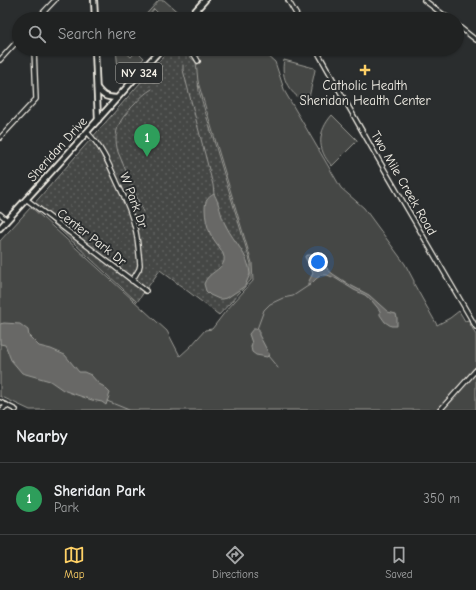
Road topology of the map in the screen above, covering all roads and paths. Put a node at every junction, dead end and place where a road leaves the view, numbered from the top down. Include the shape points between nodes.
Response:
1 (55, 0) edge
2 (94, 0) edge
3 (205, 0) edge
4 (288, 0) edge
5 (424, 0) edge
6 (44, 12) edge
7 (95, 12) edge
8 (194, 12) edge
9 (295, 12) edge
10 (440, 12) edge
11 (464, 31) edge
12 (476, 40) edge
13 (12, 47) edge
14 (34, 56) edge
15 (96, 56) edge
16 (155, 56) edge
17 (195, 56) edge
18 (320, 56) edge
19 (0, 60) edge
20 (198, 61) dead end
21 (96, 87) junction
22 (117, 98) junction
23 (98, 120) junction
24 (87, 132) junction
25 (0, 138) edge
26 (26, 199) junction
27 (0, 214) edge
28 (7, 220) junction
29 (0, 228) edge
30 (132, 281) junction
31 (146, 292) dead end
32 (476, 328) edge
33 (476, 370) edge
34 (0, 402) edge
35 (6, 405) junction
36 (2, 410) edge
37 (16, 410) edge
38 (440, 410) edge

1 - 6 street
2 - 7 main road
3 - 8 main road
4 - 9 street
5 - 10 street
11 - 12 street
13 - 19 street
14 - 25 street via 36,99
15 - 21 main road, Sheridan Drive
16 - 22 main road, NY 324
17 - 20 street
18 - 32 street, Two Mile Creek Road
21 - 22 main road via 106,97
21 - 23 main road, Sheridan Drive
22 - 23 main road, NY 324
23 - 24 main road, Sheridan Drive / NY 324
24 - 26 main road, Sheridan Drive / NY 324
24 - 30 street, W Park Dr via 99,145 108,161 132,218 140,266
26 - 28 main road, Sheridan Drive / NY 324
26 - 30 street, Center Park Dr
27 - 28 street
28 - 29 main road, Sheridan Drive / NY 324
30 - 31 street, Center Park Dr
33 - 38 street
34 - 35 street
35 - 36 street
35 - 37 street

